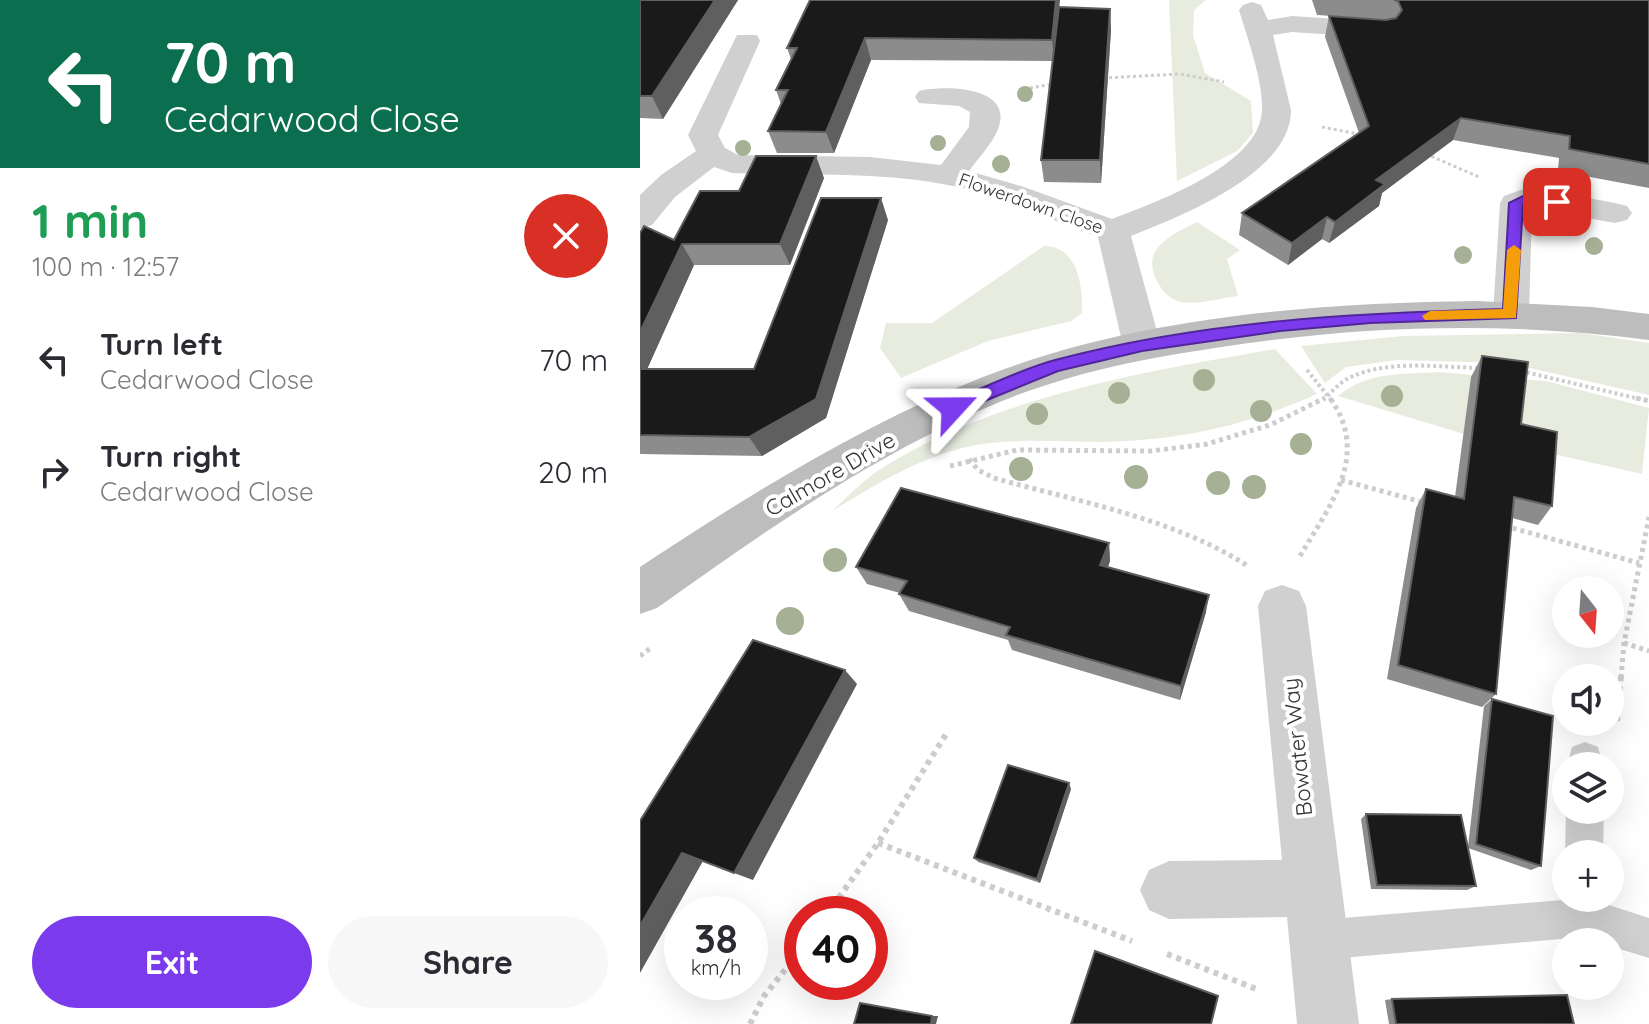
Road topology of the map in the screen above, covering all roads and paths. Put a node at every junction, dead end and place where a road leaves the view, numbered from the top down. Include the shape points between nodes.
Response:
1 (1381, 30) edge
2 (747, 41) dead end
3 (1102, 78) edge
4 (1060, 83) edge
5 (929, 97) dead end
6 (985, 108) junction
7 (1277, 116) junction
8 (1365, 136) edge
9 (1417, 151) edge
10 (713, 154) junction
11 (949, 176) junction
12 (1516, 203) junction
13 (1615, 213) dead end
14 (640, 218) edge
15 (1113, 231) junction
16 (1511, 314) junction
17 (1280, 325) junction
18 (1649, 327) edge
19 (1142, 346) junction
20 (1493, 369) edge
21 (1508, 370) edge
22 (1328, 395) junction
23 (1649, 401) edge
24 (969, 459) junction
25 (943, 468) dead end
26 (1341, 480) junction
27 (1431, 505) edge
28 (1649, 517) edge
29 (1490, 521) edge
30 (1639, 563) junction
31 (640, 593) edge
32 (1282, 606) junction
33 (664, 639) dead end
34 (1624, 643) joint
35 (1624, 648) edge
36 (1649, 651) edge
37 (640, 656) edge
38 (948, 731) dead end
39 (1612, 752) edge
40 (878, 843) junction
41 (1169, 890) dead end
42 (840, 896) edge
43 (1552, 909) edge
44 (1593, 912) edge
45 (1315, 914) junction
46 (1649, 938) edge
47 (1139, 943) dead end
48 (1153, 949) dead end
49 (784, 971) edge
50 (1327, 1020) edge
51 (750, 1024) edge

1 - 7 street via 1255,20
2 - 10 street via 703,135
3 - 7 path via 1211,77 1248,90
4 - 6 path via 1021,89
5 - 6 street via 965,97
6 - 11 street, Flowerdown Close via 984,128
7 - 8 path
7 - 15 street, Flowerdown Close via 1270,137 1246,163 1175,206
9 - 12 path via 1478,176
10 - 11 street, Flowerdown Close via 732,164
10 - 14 street via 678,176
11 - 15 street, Flowerdown Close
12 - 13 street via 1529,197
12 - 16 street
15 - 19 street, Flowerdown Close
16 - 17 street, Calmore Drive
16 - 18 street, Calmore Drive
17 - 19 street, Calmore Drive
17 - 22 path via 1277,338
19 - 31 street, Calmore Drive via 1055,366 883,442
20 - 22 path via 1376,371 1350,378
21 - 23 path
22 - 24 path via 1292,415 1192,447 1027,449
22 - 26 path via 1346,426 1349,448
24 - 25 path
24 - 32 path via 994,478 1215,545 1244,562
26 - 27 path
26 - 32 path via 1290,575
28 - 30 path
29 - 30 path
30 - 34 path
32 - 45 street, Bowater Way
33 - 37 path
34 - 36 path
35 - 39 path
38 - 40 path
40 - 42 path
40 - 47 path
41 - 45 street
43 - 45 lane
44 - 46 lane
45 - 50 street, Bowater Way
48 - 50 path
49 - 51 path

